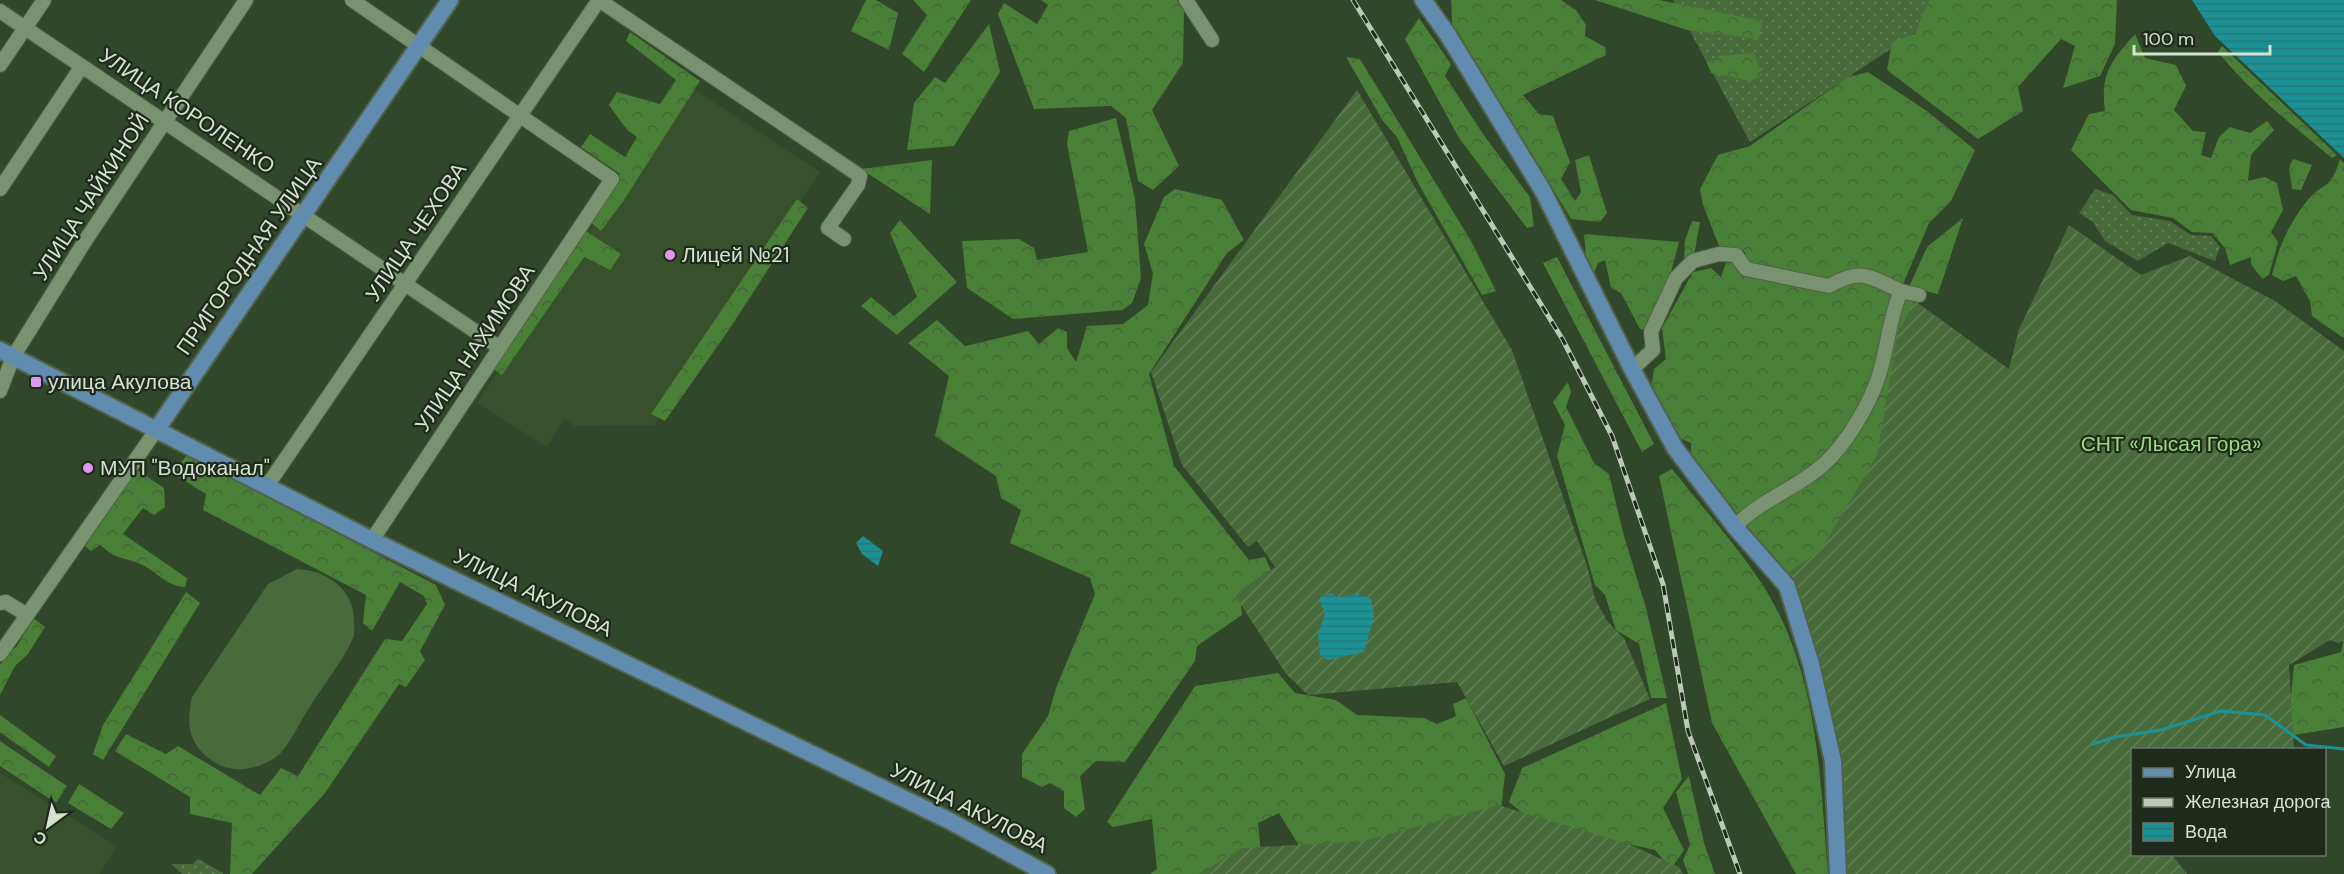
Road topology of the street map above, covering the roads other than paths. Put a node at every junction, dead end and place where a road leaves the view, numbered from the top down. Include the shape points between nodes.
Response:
1 (44, 0) edge
2 (246, 0) edge
3 (351, 0) edge
4 (450, 0) edge
5 (599, 0) edge
6 (1186, 0) edge
7 (1423, 0) edge
8 (0, 11) edge
9 (25, 28) junction
10 (1212, 40) dead end
11 (420, 47) junction
12 (0, 65) edge
13 (82, 66) junction
14 (519, 117) junction
15 (166, 122) junction
16 (0, 189) edge
17 (305, 215) junction
18 (844, 240) dead end
19 (405, 285) junction
20 (1901, 291) junction
21 (1919, 295) dead end
22 (500, 348) junction
23 (7, 353) edge
24 (1632, 369) junction
25 (0, 391) edge
26 (157, 429) junction
27 (267, 486) junction
28 (1735, 527) junction
29 (372, 540) junction
30 (0, 603) edge
31 (27, 615) junction
32 (0, 654) edge
33 (1047, 874) edge
34 (1838, 874) edge

1 - 9 street
2 - 15 street, УЛИЦА ЧАЙКИНОЙ
3 - 11 street
4 - 11 main road, ПРИГОРОДНАЯ УЛИЦА
5 - 14 street, УЛИЦА ЧЕХОВА
5 - 18 street via 860,176 858,185 828,228
6 - 10 street
7 - 24 main road via 1543,191
8 - 9 street, УЛИЦА КОРОЛЕНКО
9 - 12 street
9 - 13 street, УЛИЦА КОРОЛЕНКО
11 - 14 street
11 - 17 main road, ПРИГОРОДНАЯ УЛИЦА
13 - 15 street, УЛИЦА КОРОЛЕНКО
13 - 16 street
14 - 19 street, УЛИЦА ЧЕХОВА
14 - 22 street, УЛИЦА НАХИМОВА via 612,179
15 - 17 street, УЛИЦА КОРОЛЕНКО
15 - 23 street, УЛИЦА ЧАЙКИНОЙ
17 - 19 street, УЛИЦА КОРОЛЕНКО
17 - 26 main road, ПРИГОРОДНАЯ УЛИЦА
19 - 22 street, УЛИЦА КОРОЛЕНКО
19 - 27 street, УЛИЦА ЧЕХОВА
20 - 21 street
20 - 24 street via 1861,274 1849,274 1829,286 1746,269 1736,255 1719,254 1693,261 1676,278 1651,332 1653,350
20 - 28 street via 1879,376 1850,431 1826,463
22 - 29 street, УЛИЦА НАХИМОВА
23 - 25 street, УЛИЦА ЧАЙКИНОЙ
23 - 26 main road, УЛИЦА АКУЛОВА
24 - 28 main road via 1675,448
26 - 27 main road, УЛИЦА АКУЛОВА
26 - 31 street, ПРИГОРОДНАЯ УЛИЦА
27 - 29 main road, УЛИЦА АКУЛОВА
28 - 34 main road via 1787,586 1811,664 1833,761
29 - 33 main road, УЛИЦА АКУЛОВА via 950,821
30 - 31 street via 6,602
31 - 32 street, ПРИГОРОДНАЯ УЛИЦА

